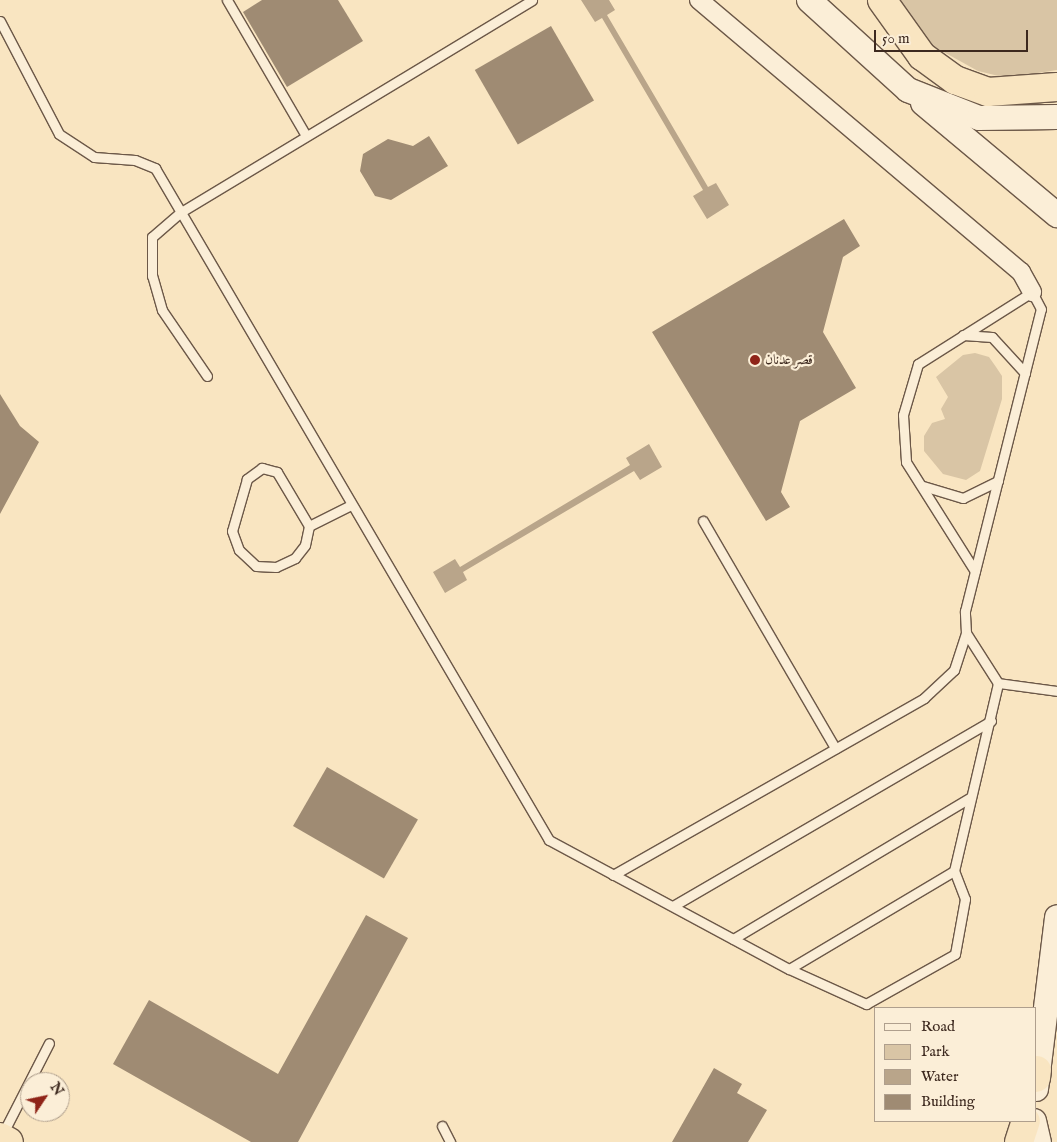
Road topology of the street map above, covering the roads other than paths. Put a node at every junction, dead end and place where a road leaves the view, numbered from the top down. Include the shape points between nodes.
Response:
1 (227, 0) edge
2 (532, 0) edge
3 (699, 0) edge
4 (809, 0) edge
5 (882, 0) edge
6 (0, 21) edge
7 (1057, 87) edge
8 (908, 90) junction
9 (1057, 117) edge
10 (306, 136) junction
11 (181, 212) junction
12 (1057, 215) edge
13 (1032, 292) junction
14 (963, 335) junction
15 (1025, 373) junction
16 (207, 376) dead end
17 (998, 481) junction
18 (921, 485) junction
19 (351, 505) junction
20 (703, 520) dead end
21 (309, 526) junction
22 (975, 571) junction
23 (966, 633) junction
24 (998, 683) junction
25 (1057, 691) edge
26 (991, 721) junction
27 (836, 748) junction
28 (971, 798) junction
29 (954, 871) junction
30 (613, 875) junction
31 (672, 906) junction
32 (1057, 917) edge
33 (733, 939) junction
34 (789, 969) junction
35 (49, 1044) dead end
36 (1037, 1072) edge
37 (1026, 1122) edge
38 (1034, 1122) edge
39 (1034, 1122) edge
40 (442, 1126) dead end
41 (3, 1139) edge
42 (450, 1142) edge
43 (1019, 1142) edge
44 (1032, 1142) edge
45 (1039, 1142) edge

1 - 10 lane
2 - 10 lane
3 - 13 street via 1021,272
4 - 8 main road
5 - 7 highway via 922,56 954,80 988,92
6 - 11 lane via 59,134 94,157 135,160 155,168
8 - 9 main road via 979,118
8 - 12 main road
10 - 11 lane
11 - 16 lane via 152,237 152,276 162,310
11 - 19 lane
13 - 14 lane
13 - 15 lane via 1041,309
14 - 15 lane via 992,337
14 - 18 lane via 918,364 903,415 906,462
15 - 17 lane
17 - 18 lane via 963,498
17 - 22 lane
18 - 22 lane
19 - 21 lane
19 - 30 lane via 549,840
20 - 27 lane
21 - 21 lane via 305,545 295,558 276,567 256,566 239,550 232,532 247,479 262,468 277,472
22 - 23 lane via 965,611
23 - 24 lane
23 - 27 lane via 954,670 924,698
24 - 25 lane
24 - 26 lane
26 - 28 lane
26 - 31 lane
27 - 30 lane
28 - 29 lane
28 - 33 lane
29 - 34 lane
29 - 34 lane via 965,899 955,954 866,1004
30 - 31 lane
31 - 33 lane
32 - 36 main road
33 - 34 lane
35 - 41 lane
37 - 43 highway
38 - 44 main road
39 - 45 main road
40 - 42 lane

